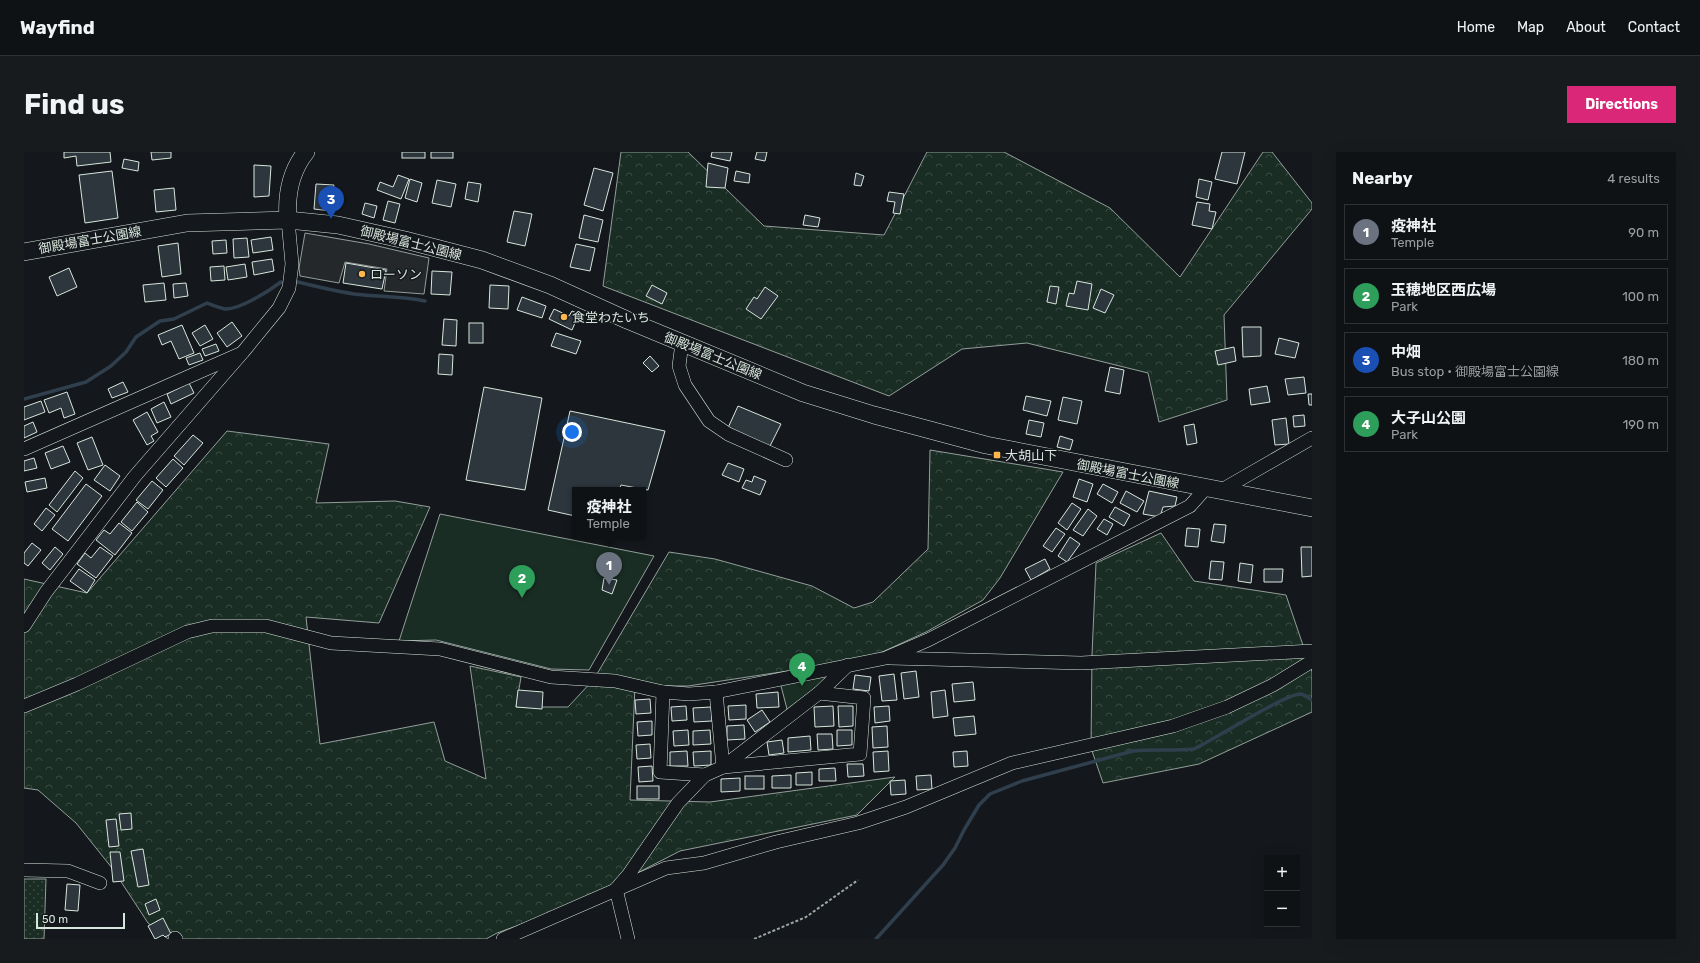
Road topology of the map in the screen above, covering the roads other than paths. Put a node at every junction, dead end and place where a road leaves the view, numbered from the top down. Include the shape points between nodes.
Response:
1 (306, 152) edge
2 (288, 220) junction
3 (24, 252) edge
4 (682, 343) junction
5 (243, 352) junction
6 (1312, 438) edge
7 (24, 450) edge
8 (786, 460) dead end
9 (1213, 490) junction
10 (1312, 508) edge
11 (24, 626) edge
12 (1312, 651) edge
13 (886, 658) junction
14 (1312, 661) edge
15 (848, 665) junction
16 (663, 692) junction
17 (716, 692) junction
18 (818, 693) junction
19 (24, 706) edge
20 (723, 767) junction
21 (705, 775) junction
22 (24, 870) edge
23 (100, 883) dead end
24 (616, 889) junction
25 (503, 939) edge
26 (628, 939) edge

1 - 2 main road via 288,187
2 - 3 main road, 御殿場富士公園線 via 187,223
2 - 4 main road, 御殿場富士公園線 via 338,225 482,260 550,286
2 - 5 street via 292,264 289,288 279,308
4 - 8 street via 679,366 685,385 709,421 728,434
4 - 9 main road, 御殿場富士公園線 via 803,393 874,415 986,445
5 - 7 street
5 - 11 street via 135,476 46,592
6 - 9 street
9 - 10 main road, 御殿場富士公園線
9 - 13 street via 1190,506 928,640
12 - 13 street via 1081,663
13 - 15 street
14 - 24 street via 1273,685 1173,726 1012,763 906,807 858,823 776,842 704,863 666,868
15 - 17 street
15 - 18 street
16 - 17 street
16 - 19 street via 615,680 551,677 440,648 331,644 266,626 212,626 187,632
16 - 21 street via 660,772
17 - 20 street
18 - 20 street
18 - 20 street via 864,698 860,754
20 - 21 street
21 - 24 street via 678,803
22 - 23 street via 68,871
24 - 25 street
24 - 26 street

